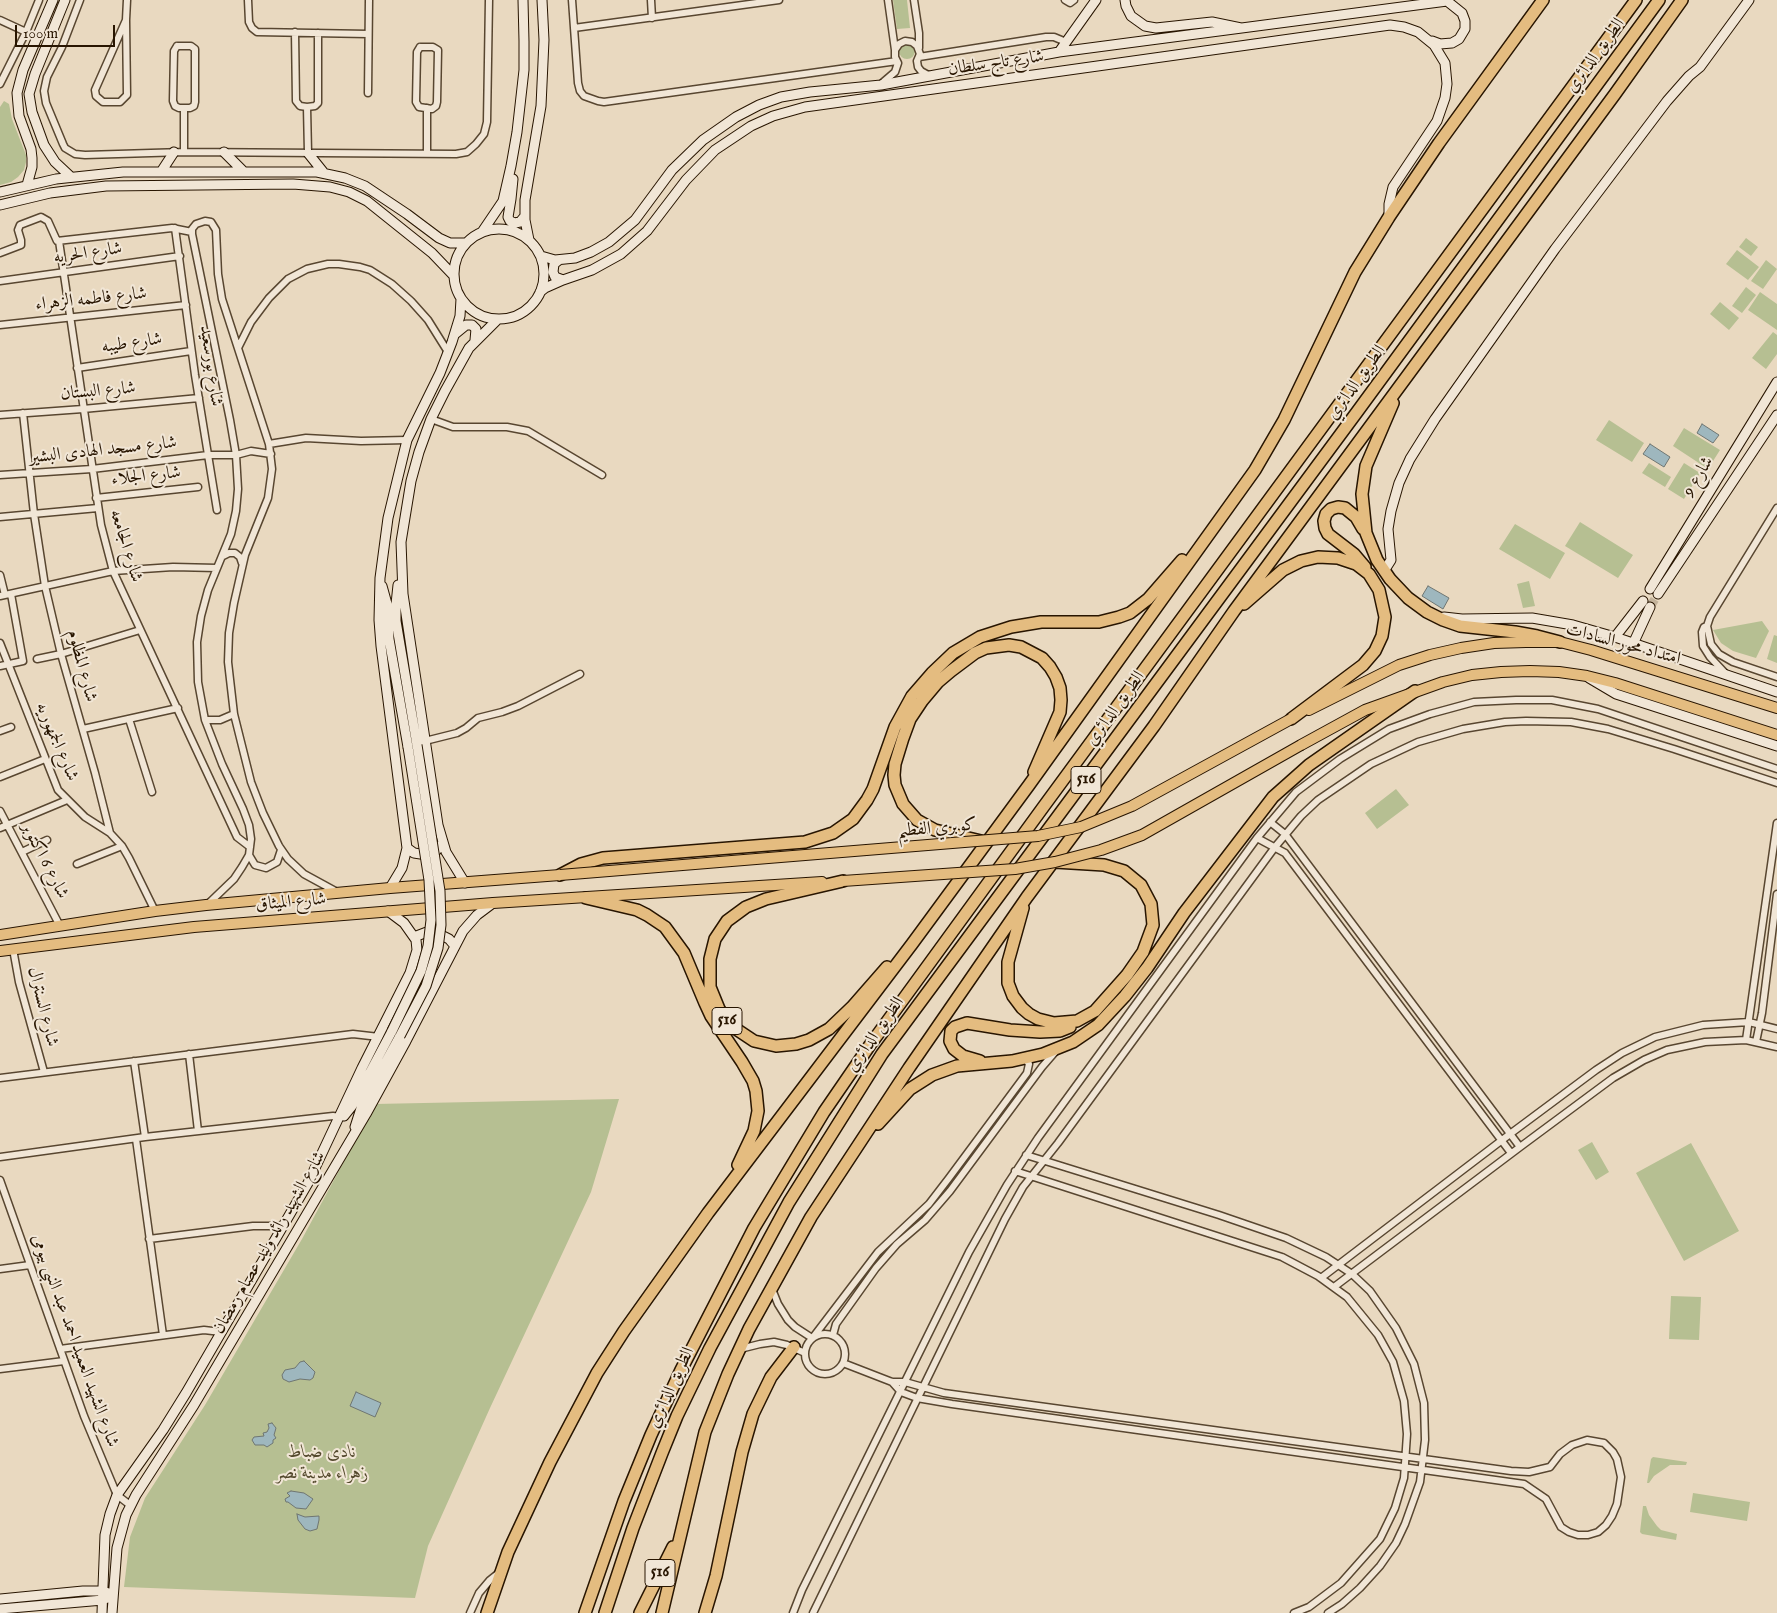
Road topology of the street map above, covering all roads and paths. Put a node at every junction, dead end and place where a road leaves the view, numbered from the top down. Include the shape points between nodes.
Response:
1 (39, 0) edge
2 (53, 0) edge
3 (80, 0) edge
4 (127, 0) edge
5 (248, 0) edge
6 (369, 0) edge
7 (489, 0) edge
8 (523, 0) edge
9 (542, 0) edge
10 (572, 0) edge
11 (651, 0) edge
12 (779, 0) edge
13 (888, 0) edge
14 (914, 0) edge
15 (1065, 0) edge
16 (1074, 0) edge
17 (1096, 0) edge
18 (1125, 0) edge
19 (1544, 0) edge
20 (1636, 0) edge
21 (1659, 0) edge
22 (1682, 0) edge
23 (1743, 0) edge
24 (1749, 0) edge
25 (67, 1) edge
26 (652, 18) junction
27 (0, 20) edge
28 (126, 20) junction
29 (574, 28) junction
30 (1244, 29) junction
31 (26, 32) junction
32 (295, 32) junction
33 (318, 33) junction
34 (368, 34) junction
35 (1429, 40) junction
36 (1066, 42) junction
37 (919, 48) junction
38 (895, 50) junction
39 (1059, 52) junction
40 (30, 53) junction
41 (919, 56) junction
42 (41, 58) junction
43 (897, 61) junction
44 (931, 76) junction
45 (1689, 76) junction
46 (0, 84) edge
47 (881, 84) junction
48 (368, 93) dead end
49 (307, 107) junction
50 (184, 108) junction
51 (426, 108) junction
52 (174, 152) junction
53 (184, 152) junction
54 (224, 152) junction
55 (308, 153) junction
56 (427, 154) junction
57 (511, 166) junction
58 (161, 172) junction
59 (244, 172) junction
60 (294, 172) junction
61 (324, 173) junction
62 (71, 177) junction
63 (293, 184) junction
64 (27, 185) junction
65 (0, 192) edge
66 (0, 205) edge
67 (525, 216) junction
68 (1389, 216) junction
69 (418, 223) junction
70 (175, 228) junction
71 (192, 232) junction
72 (482, 232) junction
73 (409, 235) junction
74 (529, 240) junction
75 (59, 241) junction
76 (466, 243) junction
77 (0, 253) edge
78 (180, 256) junction
79 (541, 256) junction
80 (559, 260) junction
81 (63, 273) junction
82 (454, 276) junction
83 (563, 280) junction
84 (0, 281) edge
85 (540, 292) junction
86 (461, 299) junction
87 (186, 306) junction
88 (70, 318) junction
89 (498, 319) junction
90 (0, 325) edge
91 (455, 334) junction
92 (476, 340) junction
93 (238, 348) junction
94 (192, 351) junction
95 (448, 352) junction
96 (77, 368) junction
97 (1402, 382) junction
98 (1777, 382) edge
99 (199, 398) junction
100 (1768, 398) junction
101 (1777, 403) edge
102 (83, 409) junction
103 (1759, 412) junction
104 (23, 414) junction
105 (0, 415) edge
106 (431, 419) junction
107 (1776, 419) edge
108 (406, 440) junction
109 (269, 444) junction
110 (271, 454) junction
111 (208, 455) junction
112 (236, 455) junction
113 (1726, 464) junction
114 (92, 468) junction
115 (1739, 472) junction
116 (30, 474) junction
117 (0, 475) edge
118 (602, 475) dead end
119 (198, 487) dead end
120 (96, 498) junction
121 (98, 508) junction
122 (1777, 508) edge
123 (217, 510) dead end
124 (34, 514) junction
125 (0, 517) edge
126 (1212, 531) junction
127 (1366, 533) junction
128 (223, 556) junction
129 (242, 564) junction
130 (217, 568) junction
131 (113, 570) junction
132 (1384, 571) junction
133 (1369, 574) junction
134 (0, 575) edge
135 (380, 578) junction
136 (45, 586) junction
137 (5, 595) edge
138 (1234, 611) junction
139 (1427, 612) junction
140 (1707, 626) junction
141 (140, 630) junction
142 (1615, 637) junction
143 (0, 642) edge
144 (1560, 642) junction
145 (1634, 644) junction
146 (61, 654) junction
147 (37, 659) dead end
148 (9, 664) junction
149 (0, 666) edge
150 (580, 674) dead end
151 (1587, 676) junction
152 (1728, 677) junction
153 (1777, 677) edge
154 (1415, 691) junction
155 (1777, 692) edge
156 (178, 708) junction
157 (1777, 708) edge
158 (234, 714) junction
159 (129, 719) junction
160 (1291, 719) junction
161 (205, 720) junction
162 (11, 727) dead end
163 (83, 729) junction
164 (0, 731) edge
165 (1777, 734) edge
166 (421, 743) junction
167 (1777, 746) edge
168 (45, 759) junction
169 (1777, 769) edge
170 (0, 777) edge
171 (1777, 783) edge
172 (1029, 785) junction
173 (152, 792) dead end
174 (67, 800) junction
175 (0, 811) edge
176 (1270, 822) junction
177 (1777, 823) edge
178 (8, 826) junction
179 (0, 828) edge
180 (110, 834) junction
181 (1285, 834) junction
182 (1257, 838) junction
183 (48, 840) dead end
184 (981, 841) junction
185 (443, 843) junction
186 (122, 846) junction
187 (250, 846) junction
188 (1274, 847) junction
189 (407, 848) junction
190 (281, 850) junction
191 (22, 852) junction
192 (248, 854) junction
193 (1055, 862) junction
194 (77, 864) dead end
195 (560, 875) junction
196 (843, 881) junction
197 (465, 882) junction
198 (390, 888) junction
199 (338, 892) junction
200 (1777, 894) edge
201 (1027, 897) junction
202 (586, 898) junction
203 (493, 903) junction
204 (206, 905) junction
205 (155, 911) junction
206 (388, 911) junction
207 (60, 926) junction
208 (0, 935) edge
209 (414, 937) junction
210 (912, 944) junction
211 (455, 946) junction
212 (13, 949) junction
213 (0, 951) edge
214 (1084, 1018) junction
215 (1749, 1022) junction
216 (1760, 1024) junction
217 (1777, 1029) edge
218 (379, 1037) junction
219 (1746, 1040) junction
220 (1756, 1042) junction
221 (1777, 1047) edge
222 (1060, 1048) junction
223 (189, 1054) junction
224 (1025, 1058) junction
225 (134, 1061) junction
226 (984, 1063) junction
227 (44, 1072) junction
228 (0, 1078) edge
229 (1012, 1094) junction
230 (1018, 1099) junction
231 (340, 1117) junction
232 (336, 1126) junction
233 (198, 1132) junction
234 (355, 1132) junction
235 (866, 1132) junction
236 (1510, 1134) junction
237 (145, 1137) junction
238 (136, 1139) junction
239 (1502, 1140) junction
240 (1520, 1147) junction
241 (1511, 1154) junction
242 (1026, 1156) junction
243 (0, 1157) edge
244 (1044, 1161) junction
245 (1015, 1171) junction
246 (1031, 1177) junction
247 (0, 1180) edge
248 (708, 1213) junction
249 (284, 1226) junction
250 (149, 1239) junction
251 (268, 1253) junction
252 (279, 1259) junction
253 (30, 1265) junction
254 (1338, 1265) junction
255 (0, 1269) edge
256 (1352, 1274) junction
257 (1321, 1278) junction
258 (1334, 1287) junction
259 (772, 1289) junction
260 (222, 1332) junction
261 (833, 1335) junction
262 (163, 1336) junction
263 (813, 1337) junction
264 (794, 1347) junction
265 (60, 1349) junction
266 (740, 1349) junction
267 (804, 1353) junction
268 (64, 1362) junction
269 (843, 1364) junction
270 (0, 1369) edge
271 (892, 1382) junction
272 (905, 1382) junction
273 (923, 1387) junction
274 (901, 1392) junction
275 (917, 1398) junction
276 (1406, 1456) junction
277 (1423, 1458) junction
278 (1405, 1466) junction
279 (1422, 1469) junction
280 (117, 1495) junction
281 (130, 1505) junction
282 (681, 1534) junction
283 (500, 1571) junction
284 (103, 1595) junction
285 (112, 1596) junction
286 (1, 1599) edge
287 (1, 1609) edge
288 (1302, 1611) edge
289 (102, 1613) edge
290 (112, 1613) edge
291 (470, 1613) edge
292 (487, 1613) edge
293 (585, 1613) edge
294 (606, 1613) edge
295 (640, 1613) edge
296 (662, 1613) edge
297 (705, 1613) edge
298 (793, 1613) edge
299 (813, 1613) edge
300 (1294, 1613) edge
301 (1328, 1613) edge

1 - 31 street
2 - 40 street
3 - 52 street via 44,85 46,103 63,144 79,155
4 - 28 street
5 - 32 street via 249,22 254,30
6 - 34 street
7 - 56 street via 485,130 467,152
8 - 57 street via 524,70
9 - 67 street via 541,106
10 - 29 street
11 - 26 street
12 - 26 street
13 - 38 street
14 - 37 street
15 - 16 street via 1070,3
17 - 36 street
18 - 30 street via 1131,16 1150,28 1204,22
19 - 68 highway, الطريق الدائري / 516
20 - 293 highway, الطريق الدائري / 516 via 1044,806 824,1112 754,1228 681,1370 627,1492
21 - 294 highway, الطريق الدائري / 516 via 882,1054 789,1202 710,1348 662,1453
22 - 97 highway, الطريق الدائري / 516
23 - 45 street
24 - 45 street via 1700,67
25 - 42 street
26 - 29 street
27 - 31 street
28 - 28 street via 94,90 103,102 120,102 126,95
29 - 43 street via 580,91 590,99 604,102
30 - 35 street, شارع تاج سلطان via 1447,1 1464,17 1464,33 1448,44
30 - 39 street, شارع تاج سلطان
31 - 46 street
32 - 33 street
32 - 49 street via 296,101
33 - 34 street
33 - 49 street via 318,103
34 - 48 street
35 - 68 street, شارع تاج سلطان via 1442,56 1447,77 1446,91 1437,121 1395,182
35 - 83 street, شارع تاج سلطان via 1411,29 1390,25 784,112 751,126 715,150 686,180 647,231 620,254 592,270
36 - 39 street
36 - 41 street via 1046,37
37 - 38 street via 905,41
37 - 41 street
38 - 43 street
39 - 44 street, شارع تاج سلطان
40 - 42 street
40 - 64 street via 17,93 19,116 32,158
41 - 44 street via 919,69
42 - 62 street via 29,94 32,112 49,154
43 - 47 street via 895,72
44 - 47 street, شارع تاج سلطان
45 - 132 street via 1555,249 1410,459 1391,511 1388,539 1391,560
47 - 80 street, شارع تاج سلطان via 787,96 736,117 682,159 635,220 618,236 583,255
49 - 55 street
50 - 50 street via 177,107 174,101 174,50 177,46 194,47 196,51 195,102 192,107
50 - 53 street
51 - 51 street via 419,108 416,102 417,52 420,47 433,47 438,52 437,102 434,108
51 - 56 street
52 - 53 street
52 - 58 street
53 - 54 street
54 - 55 street
54 - 59 street
55 - 56 street
55 - 61 street
57 - 67 street via 508,217 515,223
57 - 72 street via 502,201
58 - 59 street
58 - 62 street
59 - 60 street
60 - 61 street
60 - 63 street
61 - 69 street via 365,186
62 - 64 street
63 - 66 street via 106,186 50,193
63 - 73 street via 349,192 367,201
64 - 65 street
67 - 74 street
68 - 126 highway, الطريق الدائري / 516 via 1355,272 1270,446
69 - 73 street
69 - 76 street via 444,241
70 - 71 street
70 - 75 street
70 - 78 street, شارع بورسعيد
71 - 93 street via 196,224 205,221 211,222 216,230 219,286
71 - 112 street
72 - 74 street via 507,229
72 - 76 street
73 - 82 street
74 - 79 street
75 - 77 street via 48,221 41,218 20,225 20,245
75 - 81 street, شارع الجامعه
76 - 82 street via 457,258
78 - 81 street, شارع الحريه
78 - 87 street, شارع بورسعيد
79 - 80 street, شارع تاج سلطان
79 - 85 street via 544,274
80 - 83 street via 552,272
81 - 84 street, شارع الحريه
81 - 88 street, شارع الجامعه
82 - 86 street
83 - 85 street, شارع تاج سلطان
85 - 89 street via 523,312
86 - 89 street via 477,313
86 - 91 street
87 - 88 street, شارع فاطمه الزهراء
87 - 94 street, شارع بورسعيد
88 - 90 street, شارع فاطمه الزهراء
88 - 96 street, شارع الجامعه
89 - 92 street
91 - 92 street via 466,325 472,325 476,329
91 - 95 street
92 - 106 street
93 - 95 street via 259,309 288,280 307,270 339,264 370,270 392,284 428,320
93 - 109 street
94 - 96 street, شارع طيبه
94 - 99 street, شارع بورسعيد
95 - 108 street
96 - 102 street, شارع الجامعه
97 - 127 highway, 516 via 1366,466 1362,494
97 - 138 highway, الطريق الدائري / 516
98 - 100 street, شارع 9
99 - 102 street, شارع البستان
99 - 111 street, شارع بورسعيد
100 - 101 street
100 - 103 street, شارع 9
102 - 104 street, شارع البستان
102 - 114 street, شارع الجامعه
103 - 107 street
103 - 113 street, شارع 9
104 - 105 street, شارع البستان
104 - 116 street, شارع المظلوم
106 - 118 street via 453,427 507,426 522,429
106 - 166 street via 407,496 396,621
107 - 115 street, شارع 9
108 - 109 street via 306,438
108 - 135 street via 388,518
109 - 110 street
110 - 112 street, شارع مسجد الهادى البشير via 251,451
110 - 129 street via 268,498
111 - 112 street, شارع مسجد الهادى البشير
111 - 114 street, شارع مسجد الهادى البشير
111 - 123 street, شارع بورسعيد
112 - 128 street via 236,510
113 - 115 street
113 - 115 street, شارع 9 via 1654,592
114 - 116 street, شارع مسجد الهادى البشير
114 - 120 street, شارع الجامعه
116 - 117 street, شارع مسجد الهادى البشير
116 - 124 street, شارع المظلوم
119 - 120 street, شارع الجلاء
120 - 121 street, شارع الجامعه
121 - 124 street
121 - 131 street, شارع الجامعه
122 - 140 street
124 - 125 street
124 - 136 street, شارع المظلوم
126 - 172 highway, الطريق الدائري / 516
126 - 195 highway, 516 via 1148,599 1130,613 1109,621 1042,622 1011,627 980,637 953,653 912,696 895,727 867,800 853,818 824,838 603,858 581,864
127 - 132 highway, 516
127 - 133 highway via 1356,517 1345,508 1331,509 1326,514 1324,528 1328,534 1354,554
128 - 129 street via 235,553
128 - 130 street
129 - 158 street via 228,648
130 - 131 street via 173,566
130 - 161 street via 203,603 197,642 198,682
131 - 136 street
131 - 141 street, شارع الجامعه
132 - 139 highway, 516 via 1401,592
133 - 138 highway, 516 via 1356,564 1338,558 1318,557 1300,561 1283,570
133 - 160 highway via 1379,590 1385,617 1375,651 1363,665
134 - 137 street
135 - 189 street via 380,632
135 - 232 street, bridge via 429,880 431,920 422,971 352,1106
136 - 137 street
136 - 146 street, شارع المظلوم
137 - 148 street via 23,662
138 - 201 highway, الطريق الدائري / 516 via 1154,726
139 - 142 street via 1462,619 1511,617 1552,621
139 - 144 highway, 516 via 1460,626 1515,632
140 - 152 street via 1702,632 1703,646
140 - 153 street via 1711,644 1720,654 1733,662
141 - 146 street
141 - 156 street, شارع الجامعه
142 - 145 street
142 - 145 street via 1646,604
143 - 148 street, شارع الجمهوريه
144 - 157 main road, امتداد محور السادات
144 - 160 main road, امتداد محور السادات via 1494,643 1430,655 1399,665
145 - 152 street
146 - 147 street
146 - 163 street, شارع المظلوم
148 - 149 street
148 - 168 street, شارع الجمهوريه
150 - 166 street via 518,706 478,718 457,733
151 - 154 main road via 1559,672 1501,672 1472,675
151 - 165 main road
151 - 167 street via 1616,694
152 - 155 street
154 - 193 main road, bridge via 1365,710 1142,835
154 - 222 highway, 516 via 1309,765 1273,797 1112,1013
156 - 159 street
156 - 187 street, شارع الجامعه via 237,837
158 - 161 street via 220,720
158 - 190 street via 251,782
159 - 163 street
159 - 173 street
160 - 184 main road, كوبري الفطيم, bridge via 1132,806 1081,827 1038,836
161 - 187 street via 243,809 250,832
162 - 164 street
163 - 180 street, شارع المظلوم
166 - 185 street
166 - 234 street, bridge via 440,886 438,948 421,998 362,1105
168 - 170 street
168 - 174 street, شارع الجمهوريه via 58,790
169 - 176 street via 1598,708 1552,700 1474,702 1389,729 1340,758 1296,792
171 - 181 street via 1608,729 1571,722 1505,722 1436,736 1393,752 1333,789
172 - 184 highway, 516, bridge via 1058,717 1061,700 1058,682 1050,667 1037,654 1009,644 986,648 951,670 922,701 910,719 895,764 895,785 909,813 935,830
172 - 210 highway, الطريق الدائري / 516
174 - 178 street
174 - 180 street, شارع الجمهوريه
175 - 178 street, شارع 6 اكتوبر
176 - 181 street
176 - 182 street
177 - 215 street
178 - 179 street
178 - 191 street, شارع 6 اكتوبر
180 - 186 street
181 - 188 street
181 - 236 street
182 - 188 street
182 - 242 street
183 - 191 street
184 - 195 main road, كوبري الفطيم, bridge
185 - 189 street via 438,850 427,855
185 - 197 street
186 - 194 street
186 - 205 street
187 - 192 street
188 - 239 street via 1285,853
188 - 244 street
189 - 198 street via 402,868
190 - 192 street via 277,862 266,868 255,865
190 - 199 street via 304,874
191 - 207 street, شارع 6 اكتوبر
192 - 204 street via 238,873
193 - 196 main road, bridge via 1015,869
193 - 214 highway, 516 via 1124,871 1147,894 1153,915 1143,952 1104,1003
195 - 197 main road, شارع الميثاق
196 - 202 main road
196 - 210 highway, 516 via 766,899 727,921 715,939 709,973 713,998 730,1025 765,1044 785,1046 809,1040 839,1020
197 - 198 main road, شارع الميثاق
198 - 199 main road, شارع الميثاق
199 - 204 main road, شارع الميثاق
200 - 216 street
201 - 214 highway, 516 via 1008,962 1008,983 1013,996 1029,1014 1047,1022 1062,1024
201 - 235 highway, الطريق الدائري / 516
202 - 203 main road, شارع الميثاق
202 - 248 highway, 516 via 637,910 658,921 669,932 684,953 711,1016 753,1081 758,1102 754,1131 745,1153
203 - 206 main road, شارع الميثاق
203 - 211 street, شارع الشهيد رائد وليد عصام رمضان via 463,930
204 - 205 main road, شارع الميثاق
205 - 207 main road, شارع الميثاق
206 - 209 street via 404,922
206 - 212 main road, شارع الميثاق via 170,929
207 - 208 main road, شارع الميثاق
209 - 211 street via 435,932
209 - 218 street, شارع الشهيد رائد وليد عصام رمضان via 417,950 412,968
210 - 248 highway, الطريق الدائري / 516
211 - 234 street, شارع الشهيد رائد وليد عصام رمضان
212 - 213 main road, شارع الميثاق
212 - 227 street, شارع السنترال
214 - 226 highway via 1066,1029 1051,1032 967,1023 955,1027 950,1041 954,1049
215 - 216 street
215 - 219 street
215 - 236 street via 1683,1029 1638,1044 1596,1070
216 - 217 street
216 - 220 street
218 - 223 street via 353,1034
218 - 231 street, شارع الشهيد رائد وليد عصام رمضان
219 - 220 street
219 - 240 street via 1688,1045 1644,1060 1613,1078
220 - 221 street
222 - 224 highway, 516
222 - 230 street
223 - 225 street
223 - 233 street
224 - 226 highway, 516
224 - 229 street via 1029,1070
225 - 227 street
225 - 237 street
226 - 235 highway, 516 via 957,1066 922,1080
227 - 228 street
229 - 230 street
229 - 263 street via 936,1195 878,1252
230 - 261 street via 950,1192 873,1273 836,1324
231 - 232 street, شارع الشهيد رائد وليد عصام رمضان
231 - 233 street
232 - 249 street, شارع الشهيد رائد وليد عصام رمضان
233 - 237 street
234 - 252 street, شارع الشهيد رائد وليد عصام رمضان
235 - 259 highway, الطريق الدائري / 516 via 812,1217
236 - 239 street
236 - 240 street
237 - 238 street
238 - 243 street
238 - 250 street
239 - 241 street
239 - 254 street
240 - 241 street
241 - 256 street
242 - 244 street
242 - 245 street
244 - 246 street
244 - 254 street via 1286,1238
245 - 246 street
245 - 272 street via 969,1252
246 - 257 street via 1282,1258
246 - 273 street via 1005,1219
247 - 253 street, شارع الشهيد العميد احمد عبد النبى بيومى
248 - 283 highway, الطريق الدائري / 516 via 597,1373 550,1462
249 - 250 street via 253,1226
249 - 251 street, شارع الشهيد رائد وليد عصام رمضان
250 - 262 street
251 - 252 street
251 - 260 street, شارع الشهيد رائد وليد عصام رمضان
252 - 281 street, شارع الشهيد رائد وليد عصام رمضان via 194,1405
253 - 255 street
253 - 265 street, شارع الشهيد العميد احمد عبد النبى بيومى
254 - 256 street
254 - 257 street
256 - 258 street
256 - 277 street via 1370,1291 1396,1328 1414,1364 1424,1404
257 - 258 street
258 - 276 street via 1347,1297 1378,1336 1393,1362 1404,1401
259 - 263 street via 788,1320
259 - 266 highway, الطريق الدائري / 516
260 - 262 street via 208,1330
260 - 280 street, شارع الشهيد رائد وليد عصام رمضان via 163,1430
261 - 263 street
261 - 269 street via 846,1350
262 - 265 street
263 - 267 street
264 - 266 street via 767,1342
264 - 267 street
264 - 297 highway via 771,1377 753,1414
265 - 268 street, شارع الشهيد العميد احمد عبد النبى بيومى
266 - 282 highway, الطريق الدائري / 516 via 705,1432
267 - 269 street via 812,1370 820,1374 829,1374
268 - 270 street
268 - 280 street, شارع الشهيد العميد احمد عبد النبى بيومى
269 - 271 street
271 - 272 street
271 - 274 street
272 - 273 street
272 - 274 street
273 - 275 street
273 - 276 street via 944,1393
274 - 275 street
274 - 298 street
275 - 278 street
275 - 299 street
276 - 277 street
276 - 278 street
277 - 279 street
277 - 279 street via 1529,1472 1550,1467 1572,1445 1587,1440 1604,1443 1613,1452 1621,1477 1617,1504 1606,1525 1593,1534 1578,1535 1561,1527 1546,1499 1524,1484
278 - 279 street
278 - 288 street via 1395,1508 1380,1539 1341,1583
279 - 301 street via 1416,1498 1396,1543 1360,1588
280 - 281 street, شارع الشهيد العميد احمد عبد النبى بيومى
280 - 284 street, شارع الشهيد رائد وليد عصام رمضان via 105,1535
281 - 285 street, شارع الشهيد رائد وليد عصام رمضان via 116,1548
282 - 295 highway, 516
282 - 296 highway, الطريق الدائري / 516
283 - 291 street via 480,1592
283 - 292 highway, الطريق الدائري / 516
284 - 285 street
284 - 286 street
284 - 287 street
284 - 289 street, شارع الشهيد رائد وليد عصام رمضان
285 - 290 street, شارع الشهيد رائد وليد عصام رمضان
286 - 287 street
288 - 300 street

